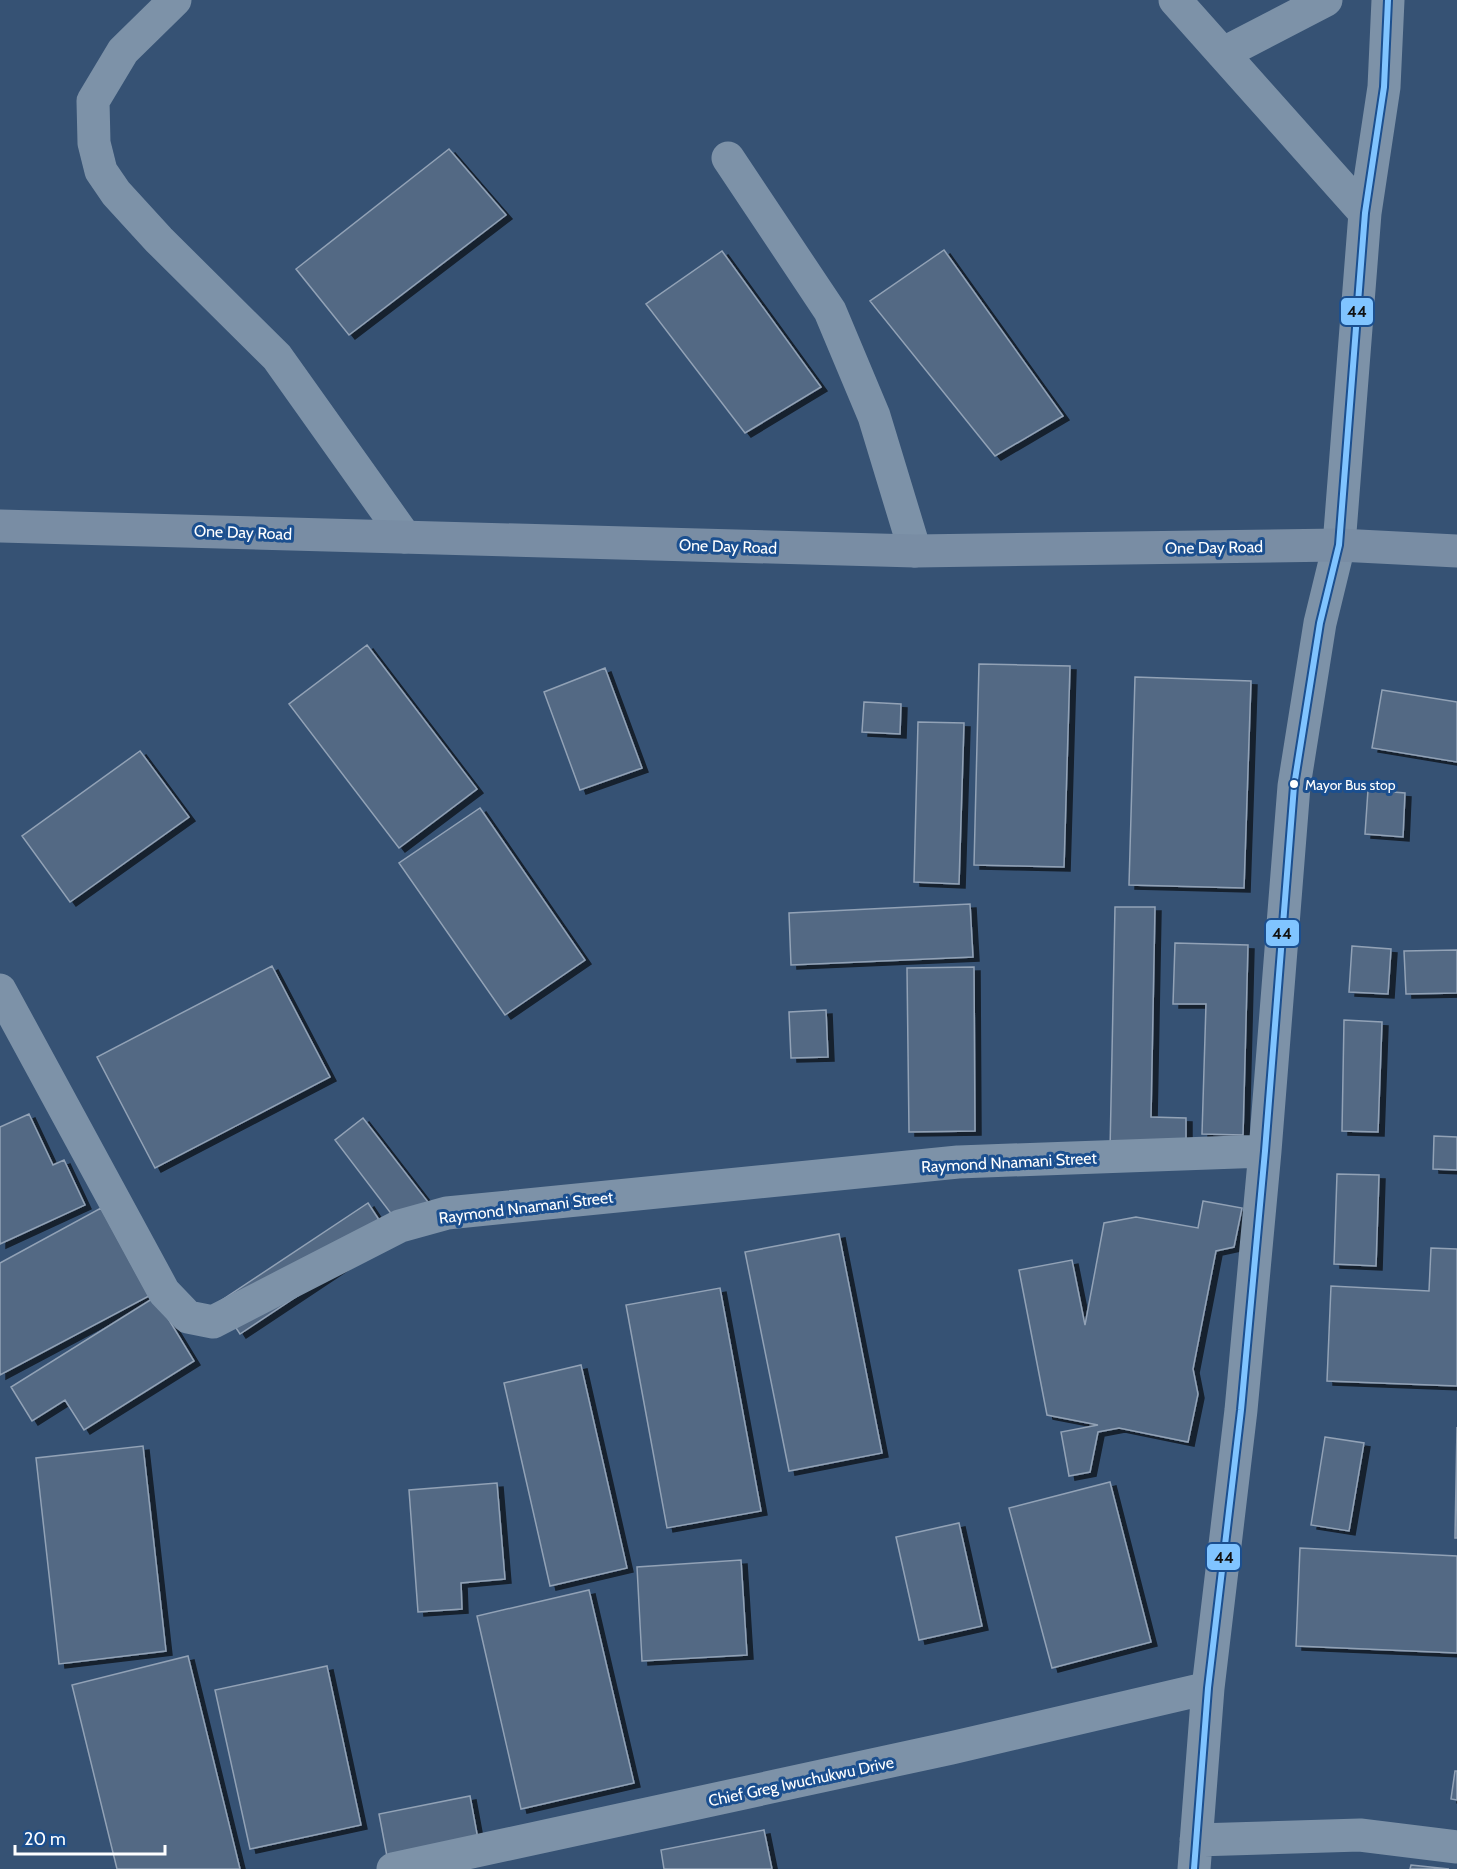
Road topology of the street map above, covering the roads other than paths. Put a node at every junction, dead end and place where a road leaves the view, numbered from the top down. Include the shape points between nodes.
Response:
1 (175, 0) edge
2 (1175, 0) edge
3 (1326, 0) edge
4 (1388, 0) edge
5 (1224, 53) junction
6 (728, 158) dead end
7 (1365, 213) junction
8 (0, 526) edge
9 (405, 537) junction
10 (1339, 545) junction
11 (915, 551) junction
12 (1457, 551) edge
13 (0, 990) edge
14 (1265, 1151) junction
15 (1208, 1688) junction
16 (1457, 1846) edge
17 (1195, 1855) edge
18 (393, 1869) edge

1 - 9 street via 123,51 93,101 94,143 101,171 159,240 277,357
2 - 5 street
3 - 5 street
4 - 7 street via 1384,87
5 - 7 street
6 - 11 street via 830,311 874,416
7 - 10 street
8 - 9 main road, One Day Road
9 - 11 main road, One Day Road
10 - 11 main road, One Day Road
10 - 12 main road, One Day Road
10 - 14 street via 1320,623 1294,786
13 - 14 street, Raymond Nnamani Street via 164,1292 188,1317 213,1322 400,1226 447,1213 958,1162
14 - 15 street via 1241,1410
15 - 17 street
15 - 18 street, Chief Greg Iwuchukwu Drive
16 - 17 street via 1360,1835

